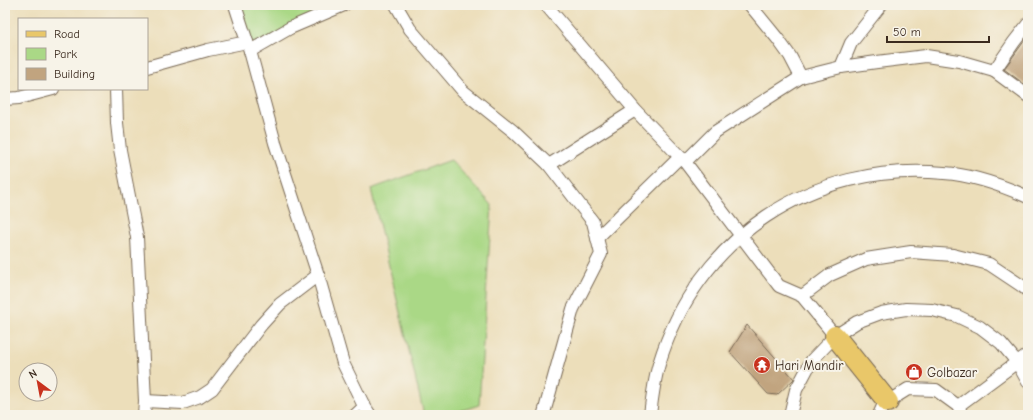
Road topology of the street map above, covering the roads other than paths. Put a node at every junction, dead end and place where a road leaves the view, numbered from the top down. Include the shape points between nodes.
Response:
1 (235, 5) edge
2 (344, 5) edge
3 (396, 5) edge
4 (546, 5) edge
5 (750, 5) edge
6 (881, 5) edge
7 (1028, 24) edge
8 (249, 46) junction
9 (148, 67) edge
10 (842, 67) junction
11 (994, 71) junction
12 (801, 77) junction
13 (49, 90) edge
14 (116, 90) edge
15 (1028, 96) edge
16 (5, 99) edge
17 (635, 110) junction
18 (683, 160) junction
19 (548, 165) junction
20 (1028, 197) edge
21 (740, 236) junction
22 (597, 238) junction
23 (318, 275) junction
24 (1028, 291) edge
25 (802, 296) junction
26 (835, 336) junction
27 (1028, 354) edge
28 (1017, 362) junction
29 (1028, 382) edge
30 (145, 401) junction
31 (363, 404) junction
32 (884, 408) edge
33 (960, 411) edge
34 (144, 415) edge
35 (351, 415) edge
36 (370, 415) edge
37 (544, 415) edge
38 (650, 415) edge
39 (790, 415) edge

1 - 8 street
2 - 8 street
3 - 19 street via 410,28 463,91 513,130
4 - 17 street
5 - 12 street via 778,38
6 - 10 street via 851,43
7 - 11 street
8 - 9 street via 208,50
8 - 23 street via 275,143
10 - 11 street via 926,56 959,61
10 - 12 street
11 - 15 street
12 - 18 street via 715,132
13 - 16 street
14 - 30 street via 120,150 136,237
17 - 18 street
17 - 19 street
18 - 21 street
18 - 22 street
19 - 22 street via 594,222
20 - 21 street via 976,178 914,171 882,173 852,179 800,197 765,217
21 - 25 street via 779,286
21 - 38 street via 718,257 682,308 658,365
22 - 37 street via 601,254 573,309
23 - 30 street via 280,304 212,389 183,403
23 - 31 street via 344,363
24 - 25 street via 990,264 953,255 910,252 866,259 830,275
25 - 26 street
26 - 28 street via 857,322 881,313 906,309 932,310 957,316 980,327 1001,343
26 - 32 main road
26 - 39 street via 812,360 796,390
27 - 28 street
28 - 29 street
28 - 33 street
30 - 34 street
31 - 35 lane
31 - 36 street
32 - 33 street via 908,389 936,390

